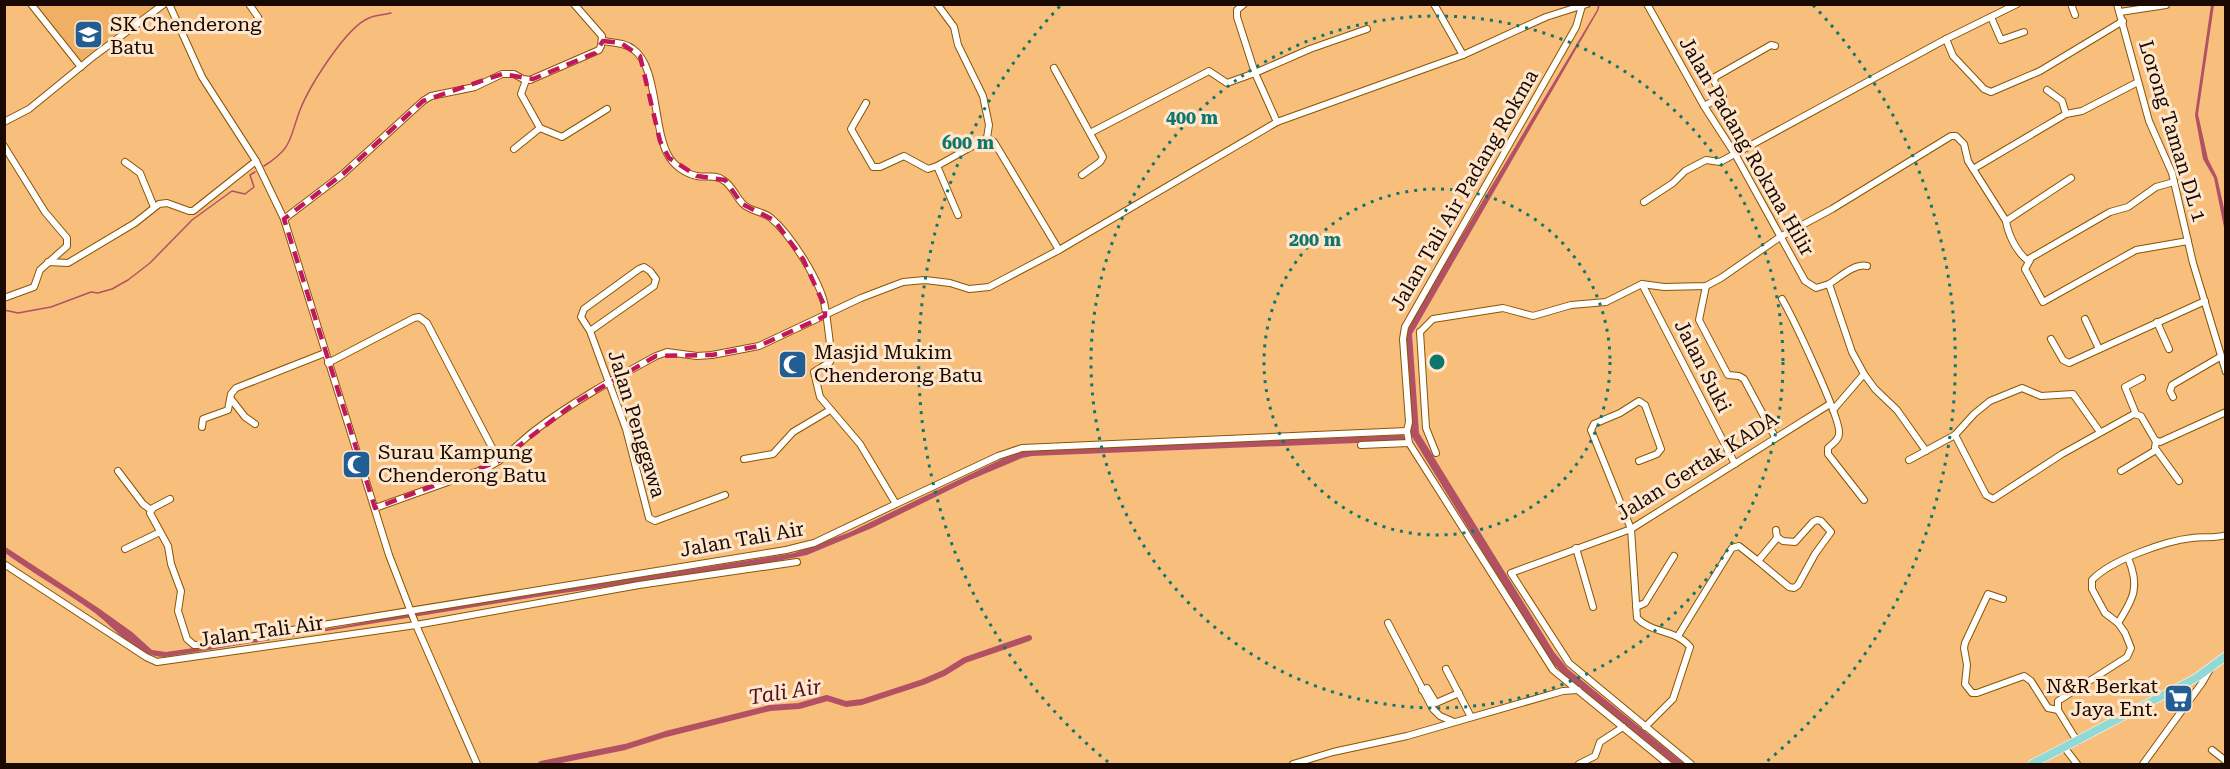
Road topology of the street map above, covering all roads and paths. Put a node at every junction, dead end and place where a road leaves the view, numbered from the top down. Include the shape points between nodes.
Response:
1 (31, 4) edge
2 (167, 4) edge
3 (249, 4) edge
4 (574, 4) edge
5 (937, 4) edge
6 (1244, 4) edge
7 (1434, 4) edge
8 (1647, 4) edge
9 (2017, 4) edge
10 (2071, 4) edge
11 (2117, 4) edge
12 (1585, 5) edge
13 (2166, 6) edge
14 (2004, 8) edge
15 (2120, 12) junction
16 (2075, 15) dead end
17 (258, 17) dead end
18 (1991, 17) junction
19 (2123, 21) junction
20 (1367, 29) dead end
21 (2024, 32) dead end
22 (1946, 39) junction
23 (603, 41) junction
24 (1775, 46) dead end
25 (1463, 55) junction
26 (81, 67) junction
27 (1054, 68) dead end
28 (1255, 73) junction
29 (526, 80) junction
30 (2138, 82) junction
31 (2047, 90) dead end
32 (866, 103) dead end
33 (1704, 106) junction
34 (607, 109) dead end
35 (2066, 114) junction
36 (4, 122) edge
37 (1277, 122) junction
38 (540, 128) junction
39 (1090, 133) junction
40 (987, 138) junction
41 (4, 146) edge
42 (514, 149) dead end
43 (1735, 154) junction
44 (256, 161) junction
45 (125, 162) dead end
46 (937, 165) junction
47 (1973, 169) junction
48 (1083, 175) dead end
49 (2071, 178) dead end
50 (2174, 182) junction
51 (1644, 202) dead end
52 (154, 207) junction
53 (958, 215) dead end
54 (284, 219) junction
55 (2006, 221) junction
56 (1780, 237) junction
57 (2188, 241) junction
58 (1059, 250) junction
59 (2030, 260) junction
60 (48, 262) junction
61 (1867, 266) dead end
62 (1642, 284) junction
63 (1829, 284) junction
64 (1706, 286) junction
65 (4, 298) edge
66 (1782, 299) dead end
67 (2205, 301) junction
68 (825, 316) junction
69 (2085, 319) dead end
70 (2157, 322) junction
71 (1406, 327) junction
72 (590, 331) junction
73 (1420, 332) junction
74 (2051, 339) dead end
75 (2099, 349) junction
76 (2169, 349) dead end
77 (325, 352) junction
78 (2220, 357) junction
79 (328, 363) junction
80 (2226, 372) edge
81 (1864, 374) junction
82 (2142, 378) dead end
83 (610, 382) junction
84 (2172, 397) dead end
85 (231, 398) junction
86 (1831, 407) junction
87 (830, 410) junction
88 (2226, 412) edge
89 (2136, 414) junction
90 (255, 424) dead end
91 (202, 428) dead end
92 (1407, 432) junction
93 (2100, 432) junction
94 (1955, 435) junction
95 (1775, 437) junction
96 (2156, 441) junction
97 (1409, 443) junction
98 (1361, 445) dead end
99 (2156, 450) junction
100 (1926, 451) junction
101 (1436, 453) dead end
102 (744, 459) dead end
103 (1909, 460) dead end
104 (499, 461) junction
105 (1639, 461) dead end
106 (1735, 464) junction
107 (118, 471) dead end
108 (2121, 471) dead end
109 (2179, 481) dead end
110 (725, 495) dead end
111 (170, 499) dead end
112 (1864, 500) dead end
113 (896, 504) junction
114 (375, 508) junction
115 (151, 510) junction
116 (1631, 529) junction
117 (160, 532) junction
118 (2226, 535) edge
119 (1576, 548) junction
120 (125, 549) dead end
121 (1674, 556) dead end
122 (2128, 558) junction
123 (1758, 561) junction
124 (797, 562) dead end
125 (4, 564) edge
126 (2003, 599) dead end
127 (1593, 607) dead end
128 (1636, 607) junction
129 (410, 610) junction
130 (1388, 623) dead end
131 (2118, 623) junction
132 (415, 624) junction
133 (1678, 636) junction
134 (2226, 656) edge
135 (1446, 669) dead end
136 (2210, 669) junction
137 (1422, 690) junction
138 (1579, 690) junction
139 (1459, 693) junction
140 (2058, 710) junction
141 (1471, 717) junction
142 (1455, 722) junction
143 (1623, 727) junction
144 (1645, 727) junction
145 (2077, 741) junction
146 (2064, 747) junction
147 (2212, 750) dead end
148 (2226, 761) edge
149 (477, 765) edge
150 (1293, 765) edge
151 (1579, 765) edge
152 (1668, 765) edge
153 (1691, 765) edge
154 (2032, 765) edge
155 (2077, 765) edge
156 (2143, 765) edge

1 - 26 street
2 - 26 street
2 - 44 street via 202,77
3 - 17 street
4 - 23 street
5 - 40 street via 954,27 958,45 983,96 989,125
6 - 28 street via 1236,13
7 - 25 street
8 - 33 street, Jalan Padang Rokma Hilir
9 - 14 street
10 - 16 street
11 - 15 street, Lorong Taman DL 1
12 - 25 street via 1546,17
12 - 71 street, Jalan Tali Air Padang Rokma
13 - 15 street
14 - 18 street
15 - 19 street, Lorong Taman DL 1
18 - 21 street via 2001,40
18 - 22 street
19 - 22 street via 2040,71 1991,92 1953,56
19 - 30 street, Lorong Taman DL 1
20 - 28 street
22 - 43 street
23 - 29 street via 595,53
23 - 68 street via 621,43 640,56 655,102 660,141 669,158 683,171 725,180 742,204 774,220 803,259 821,294
24 - 33 street via 1715,77 1722,96
25 - 37 street
26 - 36 street via 29,109
27 - 39 street
28 - 37 street
28 - 39 street via 1227,83 1209,71
29 - 38 street via 521,94
29 - 54 street via 512,74 496,75 477,86 431,96 343,174
30 - 35 street via 2082,111
30 - 50 street, Lorong Taman DL 1 via 2153,135 2168,161
31 - 35 street via 2062,101
32 - 46 street via 851,129 873,166 880,167 904,156 928,169
33 - 43 street, Jalan Padang Rokma Hilir
34 - 38 street via 562,137
35 - 47 street
37 - 58 street
38 - 42 street
39 - 48 street via 1103,157
40 - 46 street
40 - 58 street via 994,142
41 - 60 street via 45,212 67,238 67,246
43 - 51 street via 1720,162 1708,160 1695,166
43 - 56 street, Jalan Padang Rokma Hilir
44 - 52 street via 194,211 167,203
44 - 54 street
45 - 52 street via 140,174
46 - 53 street
47 - 55 street
47 - 56 street via 1964,144 1951,136
49 - 55 street
50 - 57 street, Lorong Taman DL 1
50 - 59 street via 2156,187 2128,207 2110,212
52 - 60 street via 135,223 68,263
54 - 77 street
55 - 59 street via 2008,232 2023,256
56 - 63 street, Jalan Padang Rokma Hilir via 1805,281 1816,288
56 - 64 street
57 - 59 street via 2136,250 2043,302 2025,269
57 - 67 street, Lorong Taman DL 1
58 - 68 street via 989,287 969,289 925,280 903,282
60 - 65 street via 38,272 34,287
61 - 63 street via 1856,267
62 - 64 street
62 - 73 street via 1606,302 1571,305 1533,316 1503,308 1433,319
62 - 106 street, Jalan Suki
63 - 81 street via 1852,352
64 - 95 street via 1699,320 1727,373 1744,379
66 - 86 street via 1794,318
67 - 70 street
67 - 78 street, Lorong Taman DL 1
68 - 83 street via 759,346 697,356 667,352
68 - 87 street via 832,359 814,374 819,393
69 - 75 street
70 - 75 street
70 - 76 street
71 - 73 street
71 - 92 street, Jalan Tali Air Padang Rokma via 1403,339
72 - 72 street, Jalan Penggawa via 654,286 656,279 650,271 639,269 582,310 580,318
72 - 83 street, Jalan Penggawa
73 - 101 street via 1426,428
74 - 75 street via 2066,363
77 - 79 street
77 - 85 street via 236,388
78 - 80 street, Lorong Taman DL 1
78 - 84 street via 2172,385
79 - 104 street via 414,318 423,319
79 - 114 street
81 - 86 street, Jalan Gertak KADA via 1839,405
81 - 100 street via 1897,410
82 - 89 street via 2125,387
83 - 104 street via 532,432
83 - 110 street, Jalan Penggawa via 651,520
85 - 90 street
85 - 91 street via 228,410 203,419
86 - 95 street, Jalan Gertak KADA
86 - 112 street via 1839,435 1828,448 1828,454
87 - 102 street via 793,432 773,454
87 - 113 street via 860,444
88 - 96 street via 2162,442
89 - 93 street
89 - 96 street
92 - 97 street, Jalan Tali Air Padang Rokma
92 - 113 street, Jalan Tali Air via 1022,448
93 - 94 street via 2073,394 2041,396 2022,388 1981,407
93 - 94 street via 1993,499 1986,495
94 - 100 street
95 - 106 street, Jalan Gertak KADA
96 - 99 street
97 - 98 street
97 - 138 street via 1553,669
99 - 108 street
99 - 109 street
100 - 103 street
104 - 114 street
105 - 116 street via 1661,449 1645,405 1639,401 1592,425 1591,430
106 - 116 street, Jalan Gertak KADA
107 - 115 street
111 - 115 street
113 - 129 street, Jalan Tali Air via 814,543 786,550
114 - 129 street
115 - 117 street
116 - 119 street, Jalan Gertak KADA
116 - 128 street
117 - 120 street
117 - 129 street, Jalan Tali Air via 181,591 178,611 187,639 194,645
118 - 122 street via 2165,543
119 - 127 street
119 - 144 street, Jalan Gertak KADA via 1511,573 1569,663
121 - 128 street via 1645,603
122 - 131 street via 2136,584
122 - 131 street via 2095,576 2091,584 2105,613
123 - 123 street via 1794,588 1831,532 1817,520 1794,542 1783,541 1777,533
123 - 133 street via 1739,546 1732,548
124 - 132 street, Jalan Tali Air
125 - 132 street, Jalan Tali Air via 157,662
126 - 140 street via 1988,594 1965,643 1965,684 1977,693 2024,676 2048,708
128 - 133 street via 1637,618 1646,626
129 - 132 street
130 - 137 street
131 - 140 street via 2130,653 2062,697
132 - 149 street
133 - 144 street via 1690,648 1673,698
134 - 136 main road
135 - 139 street
136 - 145 main road
136 - 156 street
137 - 139 street via 1427,688 1436,703
137 - 142 street via 1440,716
138 - 141 street
138 - 143 street
139 - 141 street
140 - 145 street
141 - 142 street
142 - 150 street
143 - 151 street via 1600,742 1595,756
143 - 152 street
144 - 153 street
145 - 146 main road
146 - 154 main road
146 - 155 street
147 - 148 street

